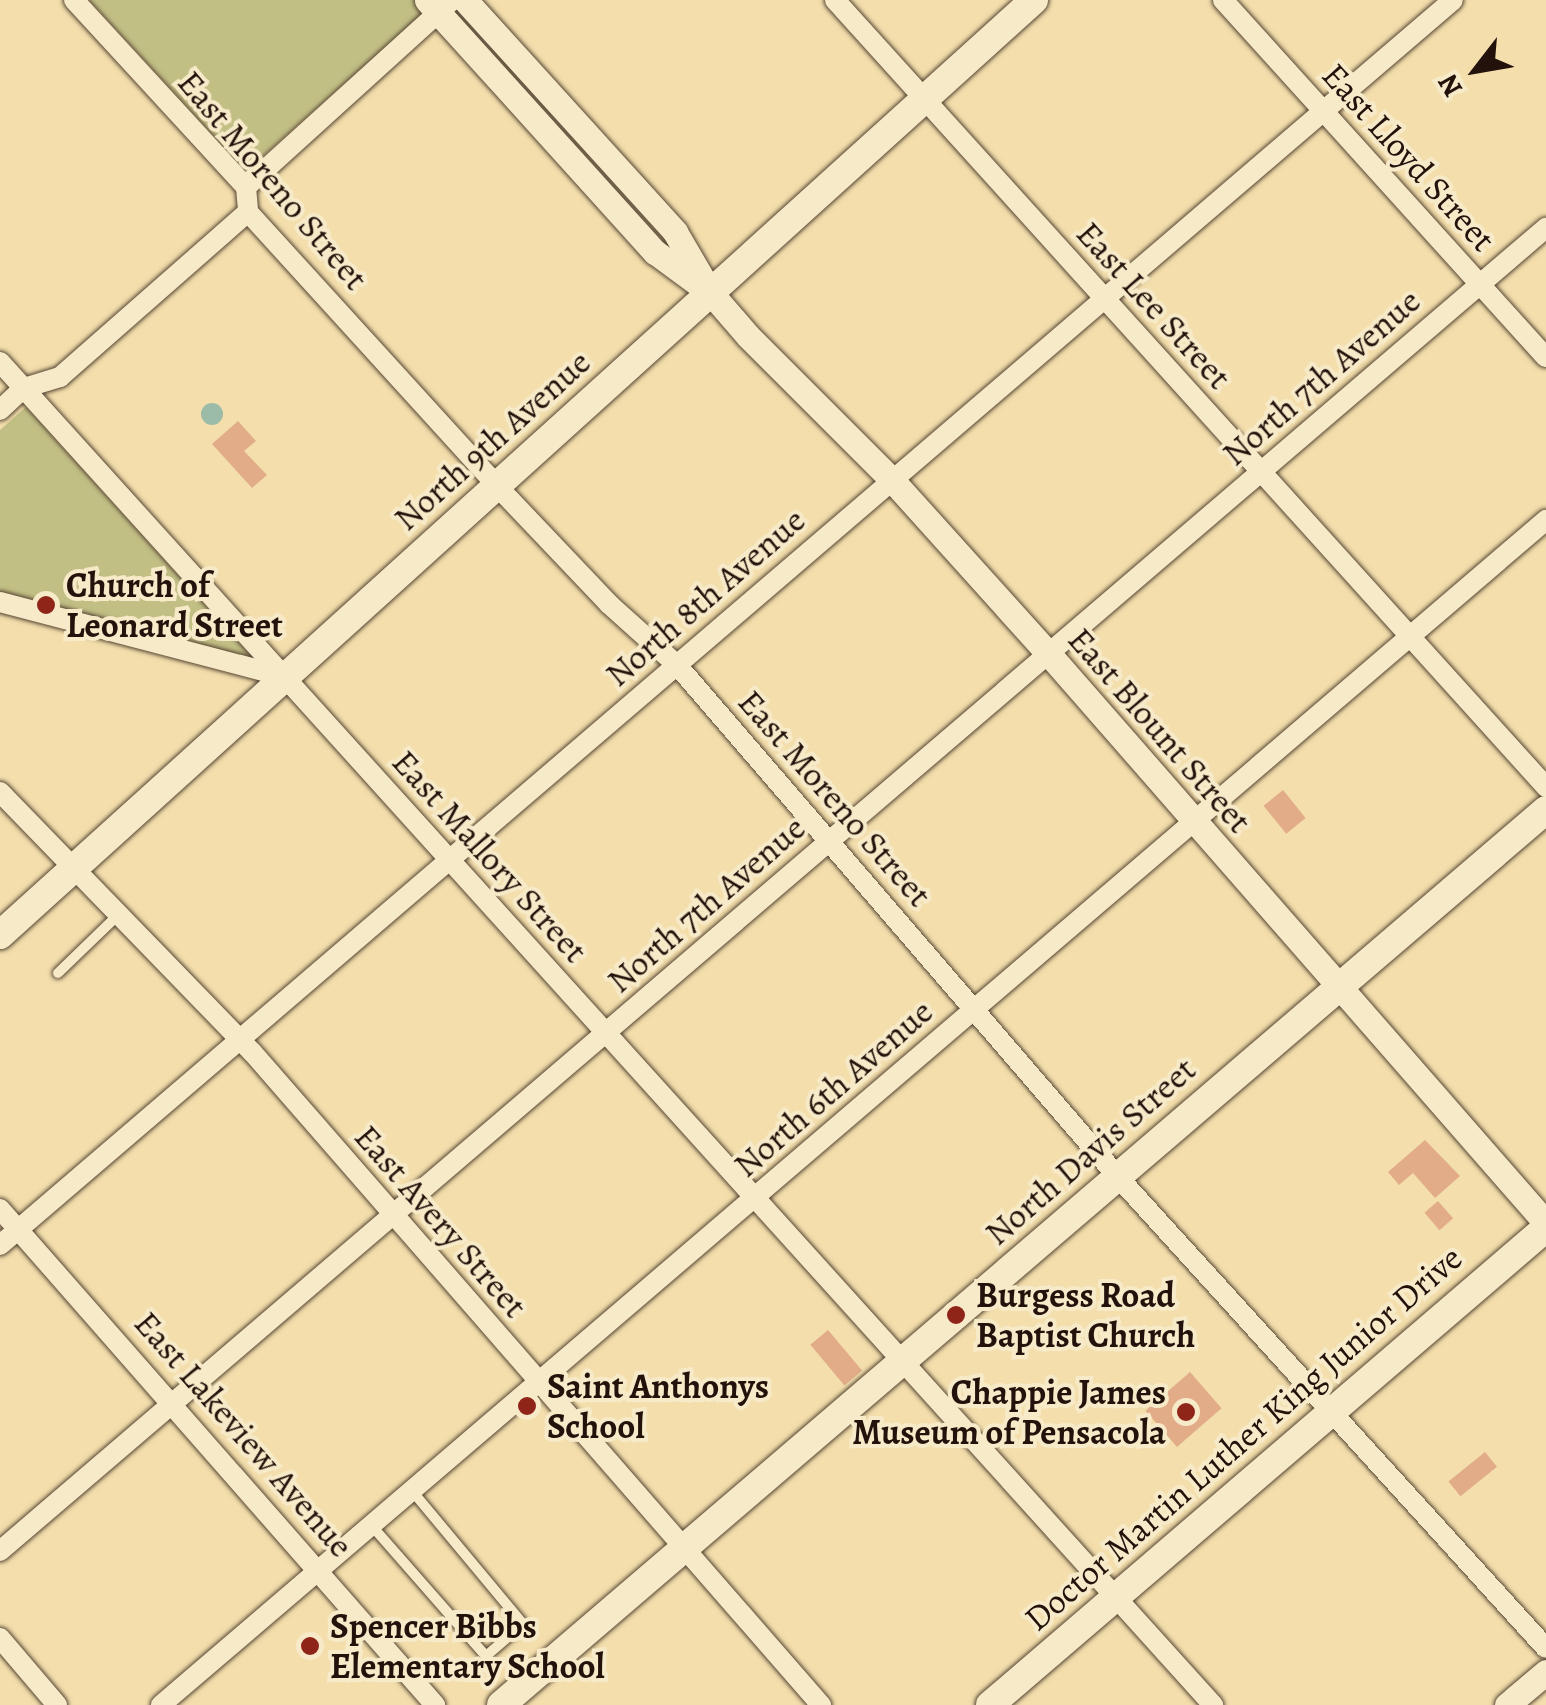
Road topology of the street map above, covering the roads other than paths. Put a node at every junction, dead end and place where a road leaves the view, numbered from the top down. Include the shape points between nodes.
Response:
1 (74, 0) edge
2 (465, 0) edge
3 (834, 0) edge
4 (1034, 0) edge
5 (1223, 0) edge
6 (1454, 0) edge
7 (439, 4) edge
8 (924, 99) junction
9 (1324, 111) junction
10 (246, 187) junction
11 (248, 212) junction
12 (1546, 228) edge
13 (1480, 284) junction
14 (710, 292) junction
15 (1104, 298) junction
16 (1546, 357) edge
17 (0, 362) edge
18 (24, 388) junction
19 (0, 410) edge
20 (1261, 472) junction
21 (892, 480) junction
22 (497, 486) junction
23 (1546, 520) edge
24 (0, 602) edge
25 (1410, 636) junction
26 (1048, 653) junction
27 (678, 664) junction
28 (284, 676) junction
29 (1546, 787) edge
30 (0, 792) edge
31 (1546, 810) edge
32 (1193, 822) junction
33 (830, 840) junction
34 (449, 860) junction
35 (71, 871) junction
36 (115, 918) junction
37 (0, 935) edge
38 (58, 973) dead end
39 (1336, 990) junction
40 (975, 1010) junction
41 (606, 1033) junction
42 (239, 1039) junction
43 (1118, 1176) junction
44 (755, 1198) junction
45 (0, 1210) edge
46 (394, 1214) junction
47 (1546, 1225) edge
48 (21, 1227) junction
49 (0, 1245) edge
50 (903, 1362) junction
51 (538, 1384) junction
52 (174, 1401) junction
53 (1333, 1410) junction
54 (412, 1492) junction
55 (372, 1526) junction
56 (0, 1551) edge
57 (681, 1551) junction
58 (320, 1570) junction
59 (1116, 1597) junction
60 (0, 1638) edge
61 (1546, 1648) edge
62 (1546, 1672) edge
63 (57, 1705) edge
64 (161, 1705) edge
65 (434, 1705) edge
66 (501, 1705) edge
67 (820, 1705) edge
68 (990, 1705) edge
69 (1213, 1705) edge
70 (1507, 1705) edge

1 - 10 street, East Moreno Street
2 - 14 street, East Blount Street via 676,232
3 - 8 street, East Lee Street
4 - 8 main road, North 9th Avenue
5 - 9 street, East Lloyd Street
6 - 9 street, North 8th Avenue
7 - 10 street
7 - 14 street, East Blount Street via 655,252
8 - 14 main road, North 9th Avenue
8 - 15 street, East Lee Street
9 - 13 street, East Lloyd Street
9 - 15 street, North 8th Avenue
10 - 11 street, East Moreno Street
11 - 18 street via 60,376
11 - 22 street, East Moreno Street
12 - 13 street, North 7th Avenue
13 - 16 street, East Lloyd Street
13 - 20 street, North 7th Avenue
14 - 21 street, East Blount Street
14 - 22 main road, North 9th Avenue
15 - 20 street, East Lee Street
15 - 21 street, North 8th Avenue
17 - 18 street, East Mallory Street
18 - 19 street
18 - 28 street, East Mallory Street
20 - 25 street, East Lee Street
20 - 26 street, North 7th Avenue
21 - 26 street, East Blount Street
21 - 27 street, North 8th Avenue
22 - 27 street, East Moreno Street via 609,604
22 - 28 main road, North 9th Avenue
23 - 25 street, North 6th Avenue
24 - 28 street
25 - 29 street, East Lee Street
25 - 32 street, North 6th Avenue
26 - 32 street, East Blount Street
26 - 33 street, North 7th Avenue
27 - 33 street, East Moreno Street
27 - 34 street, North 8th Avenue
28 - 34 street, East Mallory Street
28 - 35 main road, North 9th Avenue
30 - 35 street, East Avery Street
31 - 39 main road, North Davis Street
32 - 39 street, East Blount Street
32 - 40 street, North 6th Avenue
33 - 40 street, East Moreno Street
33 - 41 street, North 7th Avenue
34 - 41 street, East Mallory Street
34 - 42 street, North 8th Avenue
35 - 36 street, East Avery Street
35 - 37 main road, North 9th Avenue
36 - 38 lane
36 - 42 street, East Avery Street
39 - 43 main road, North Davis Street
39 - 47 street, East Blount Street
40 - 43 street, East Moreno Street
40 - 44 street, North 6th Avenue
41 - 44 street, East Mallory Street
41 - 46 street, North 7th Avenue
42 - 46 street, East Avery Street
42 - 48 street, North 8th Avenue
43 - 50 main road, North Davis Street
43 - 53 street, East Moreno Street
44 - 50 street, East Mallory Street
44 - 51 street, North 6th Avenue
45 - 48 street, East Lakeview Avenue
46 - 51 street, East Avery Street
46 - 52 street, North 7th Avenue
47 - 53 main road, Doctor Martin Luther King Junior Drive
48 - 49 street, North 8th Avenue
48 - 52 street, East Lakeview Avenue
50 - 57 main road, North Davis Street
50 - 59 street, East Mallory Street
51 - 54 street, North 6th Avenue
51 - 57 street, East Avery Street
52 - 56 street, North 7th Avenue
52 - 58 street, East Lakeview Avenue
53 - 59 main road, Doctor Martin Luther King Junior Drive
53 - 61 street, East Moreno Street
54 - 55 street, North 6th Avenue
54 - 55 lane via 523,1624 486,1656
55 - 58 street, North 6th Avenue
57 - 66 main road, North Davis Street
57 - 67 street, East Avery Street
58 - 64 street, North 6th Avenue
58 - 65 street, East Lakeview Avenue
59 - 68 main road, Doctor Martin Luther King Junior Drive
59 - 69 street, East Mallory Street
60 - 63 street
62 - 70 street

